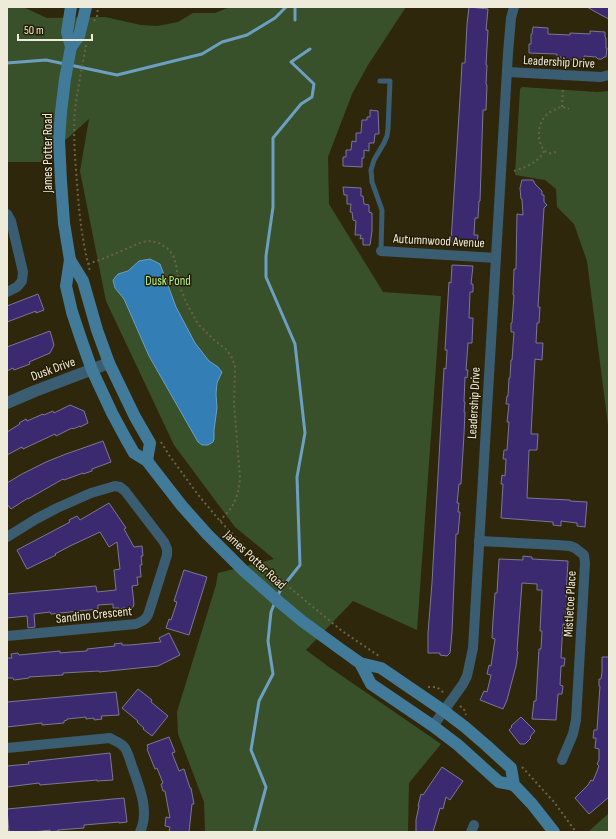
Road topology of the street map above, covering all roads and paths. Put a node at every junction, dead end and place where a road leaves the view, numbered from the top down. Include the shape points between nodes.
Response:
1 (71, 7) edge
2 (86, 7) edge
3 (514, 7) edge
4 (70, 51) junction
5 (84, 56) dead end
6 (507, 72) junction
7 (609, 75) edge
8 (380, 81) dead end
9 (563, 89) dead end
10 (562, 107) junction
11 (569, 110) dead end
12 (544, 151) junction
13 (556, 152) dead end
14 (514, 171) dead end
15 (7, 214) edge
16 (381, 251) joint
17 (496, 258) junction
18 (70, 260) junction
19 (88, 264) junction
20 (91, 277) dead end
21 (7, 292) edge
22 (109, 363) junction
23 (92, 370) junction
24 (7, 403) edge
25 (161, 442) dead end
26 (148, 461) junction
27 (220, 521) junction
28 (7, 537) edge
29 (479, 542) junction
30 (328, 619) dead end
31 (7, 636) edge
32 (360, 663) junction
33 (444, 711) junction
34 (433, 726) junction
35 (7, 748) edge
36 (562, 760) dead end
37 (514, 785) junction
38 (140, 832) edge
39 (554, 832) edge

1 - 4 main road, James Potter Road via 67,32
2 - 4 main road, James Potter Road via 79,36
3 - 6 street, Leadership Drive via 509,32
4 - 18 main road, James Potter Road via 59,140 64,223
5 - 19 path via 75,110 74,145 78,205
6 - 7 street, Leadership Drive via 601,77
6 - 17 street, Leadership Drive
8 - 16 lane via 390,80 387,136 371,170 372,182 382,210
9 - 10 path
10 - 11 path
10 - 12 path via 551,111 541,122 539,133
12 - 13 path
12 - 14 path via 537,160
15 - 21 street via 23,272 22,281
16 - 17 street, Autumnwood Avenue
17 - 29 street, Leadership Drive
18 - 22 main road, James Potter Road via 83,281
18 - 23 main road, James Potter Road via 66,286
19 - 20 path
19 - 27 path via 142,242 151,241 167,248 176,264 179,285 198,324 227,350 232,358 235,367 234,403 240,478 238,493 232,507
22 - 23 street, Dusk Drive
22 - 26 main road, James Potter Road via 150,443
23 - 24 street, Dusk Drive
23 - 26 main road, James Potter Road via 134,453
25 - 27 path
26 - 32 main road, James Potter Road via 182,506 244,571 302,621
27 - 30 path via 247,549
28 - 31 street, Sandino Crescent via 57,508 115,486 125,491 167,549 149,612 142,621 136,624
29 - 33 street, Leadership Drive via 469,667 463,684
29 - 36 street, Mistletoe Place via 570,546 584,555 576,720
32 - 33 main road, James Potter Road via 381,668
32 - 34 main road, James Potter Road via 372,684
33 - 34 street, Leadership Drive
33 - 37 main road, James Potter Road via 511,768
34 - 37 main road, James Potter Road via 499,782
35 - 38 street via 110,738 119,742 125,748 141,793 144,812
37 - 39 main road, James Potter Road

